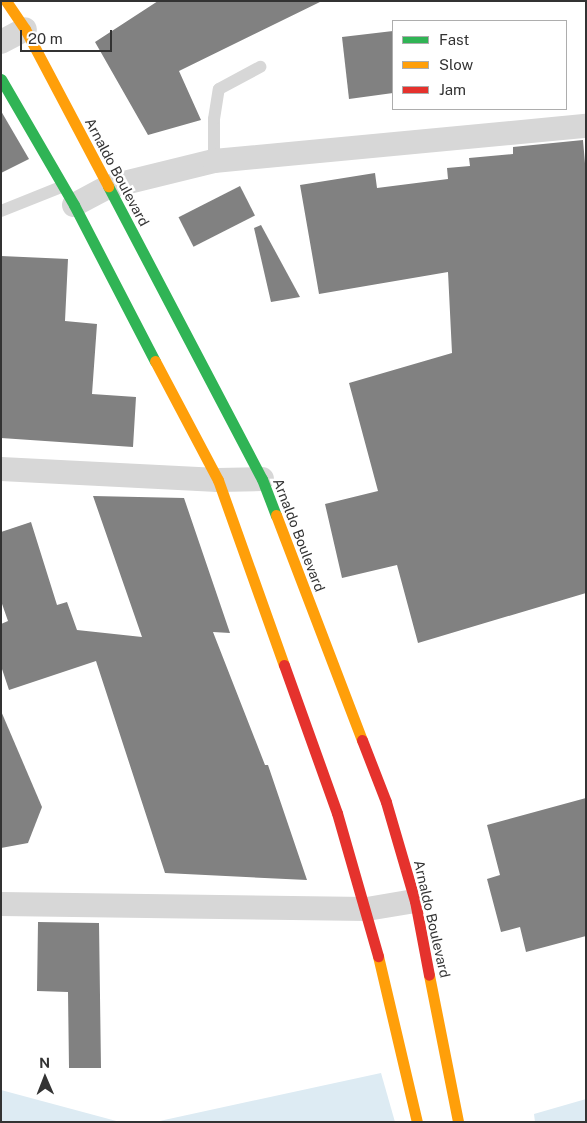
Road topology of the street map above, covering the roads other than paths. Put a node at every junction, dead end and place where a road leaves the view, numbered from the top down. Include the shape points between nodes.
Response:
1 (6, 1) edge
2 (25, 29) junction
3 (1, 42) edge
4 (260, 67) dead end
5 (1, 78) edge
6 (586, 126) edge
7 (214, 161) junction
8 (108, 186) junction
9 (68, 196) junction
10 (1, 210) edge
11 (1, 469) edge
12 (262, 479) junction
13 (218, 480) junction
14 (414, 901) junction
15 (1, 904) edge
16 (367, 909) junction
17 (417, 1122) edge
18 (458, 1122) edge

1 - 2 highway, Arnaldo Boulevard
2 - 3 street
2 - 8 highway, Arnaldo Boulevard
4 - 7 lane via 218,89
5 - 9 highway
6 - 7 street
7 - 8 street
8 - 9 street
8 - 12 highway, Arnaldo Boulevard
9 - 10 lane
9 - 13 highway
11 - 13 street
12 - 13 street
12 - 14 highway, Arnaldo Boulevard via 386,802
13 - 16 highway via 334,805
14 - 16 street
14 - 18 highway, Arnaldo Boulevard
15 - 16 street
16 - 17 highway

